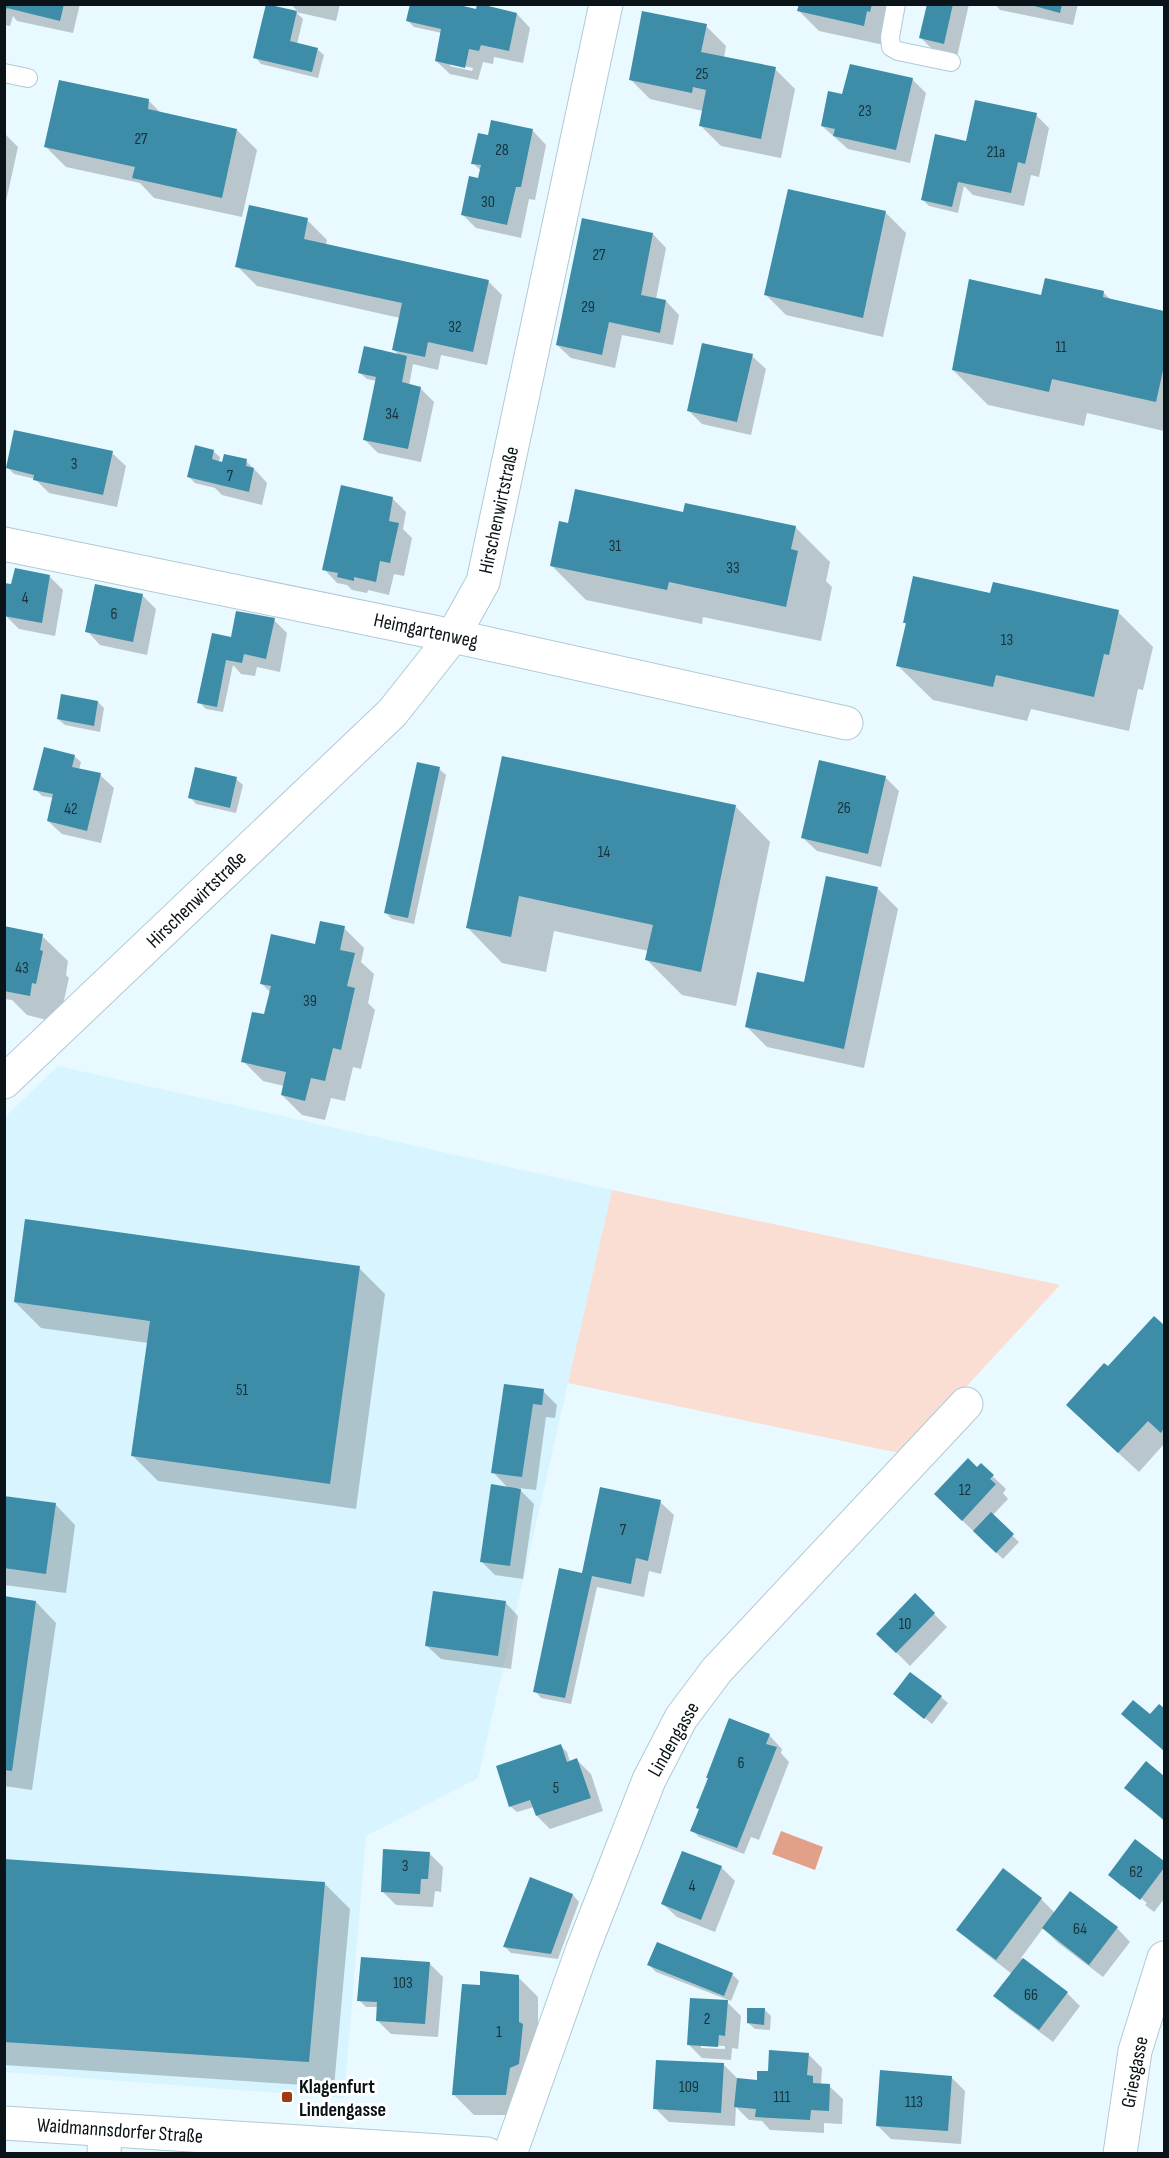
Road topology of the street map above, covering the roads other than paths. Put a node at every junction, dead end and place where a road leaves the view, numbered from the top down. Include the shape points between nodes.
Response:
1 (606, 4) edge
2 (897, 4) edge
3 (951, 62) dead end
4 (4, 73) edge
5 (28, 78) dead end
6 (4, 544) edge
7 (453, 636) junction
8 (846, 723) dead end
9 (4, 1082) edge
10 (966, 1404) dead end
11 (1164, 1958) edge
12 (4, 2123) edge
13 (104, 2142) edge
14 (386, 2150) edge
15 (486, 2154) edge
16 (510, 2154) edge
17 (1120, 2154) edge

1 - 7 street, Hirschenwirtstraße via 483,582
2 - 3 lane via 891,46 898,51
4 - 5 lane
6 - 7 street, Heimgartenweg
7 - 8 street, Heimgartenweg
7 - 9 street, Hirschenwirtstraße via 392,714
10 - 16 street, Lindengasse via 717,1670 681,1718 649,1780 594,1919
11 - 17 street, Griesgasse via 1135,2051
12 - 13 street, Waidmannsdorfer Straße
13 - 14 street, Waidmannsdorfer Straße
14 - 15 street, Waidmannsdorfer Straße

